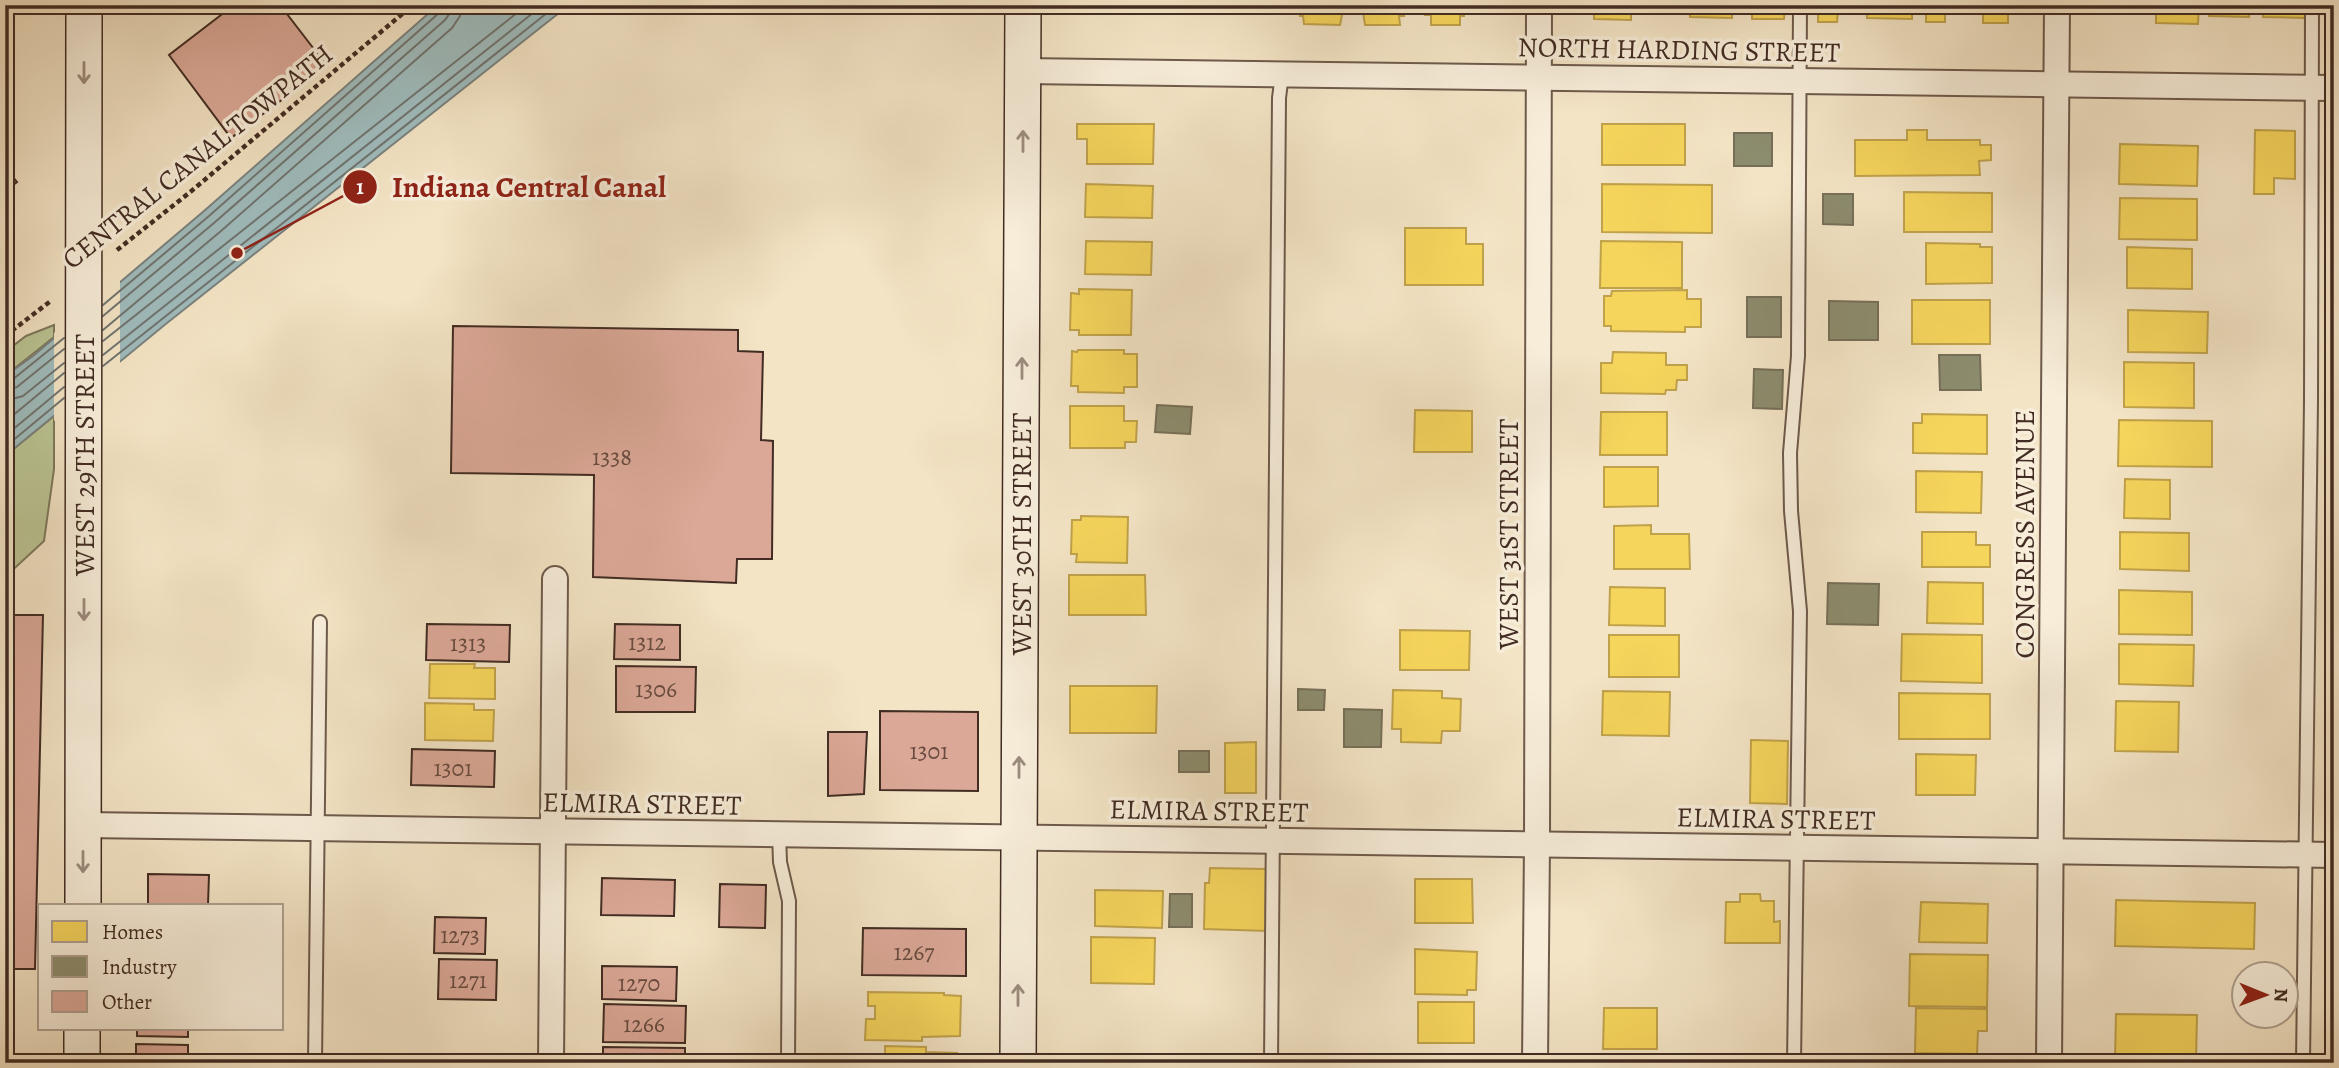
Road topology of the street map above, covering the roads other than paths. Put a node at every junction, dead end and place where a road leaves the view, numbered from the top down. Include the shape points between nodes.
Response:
1 (84, 5) edge
2 (1023, 5) edge
3 (1539, 5) edge
4 (1800, 5) edge
5 (2057, 5) edge
6 (2312, 5) edge
7 (1023, 71) junction
8 (1282, 74) junction
9 (1538, 77) junction
10 (1799, 80) junction
11 (2057, 84) junction
12 (2322, 88) edge
13 (555, 579) dead end
14 (320, 622) dead end
15 (83, 825) junction
16 (317, 828) junction
17 (553, 831) junction
18 (779, 834) junction
19 (1019, 838) junction
20 (1273, 841) junction
21 (1538, 844) junction
22 (1797, 848) junction
23 (2051, 851) junction
24 (2305, 855) junction
25 (2334, 855) edge
26 (83, 904) edge
27 (82, 1030) edge
28 (82, 1063) edge
29 (314, 1063) edge
30 (551, 1063) edge
31 (788, 1063) edge
32 (1018, 1063) edge
33 (1271, 1063) edge
34 (1535, 1063) edge
35 (1794, 1063) edge
36 (2049, 1063) edge
37 (2303, 1063) edge

1 -> 15 main road, WEST 29TH STREET
2 - 7 main road, WEST 30TH STREET
3 - 9 street, WEST 31ST STREET
4 - 10 lane
5 - 11 street, CONGRESS AVENUE
6 - 12 lane
7 - 8 street, NORTH HARDING STREET
19 -> 7 main road, WEST 30TH STREET
8 - 9 street, NORTH HARDING STREET
8 - 20 lane
9 - 10 street, NORTH HARDING STREET
9 - 21 street, WEST 31ST STREET
10 - 11 street, NORTH HARDING STREET
10 - 22 lane via 1798,356 1790,453 1800,611
11 - 12 street, NORTH HARDING STREET
11 - 23 street, CONGRESS AVENUE
12 - 24 lane
13 - 17 street
14 - 16 lane
15 - 16 street, ELMIRA STREET
15 -> 26 main road, WEST 29TH STREET
16 - 17 street, ELMIRA STREET
16 - 29 lane
17 - 18 street, ELMIRA STREET
17 - 30 street
18 - 19 street, ELMIRA STREET
18 - 31 lane via 789,901
19 - 20 street, ELMIRA STREET
32 -> 19 main road, WEST 30TH STREET
20 - 21 street, ELMIRA STREET
20 - 33 lane
21 - 22 street, ELMIRA STREET
21 - 34 street, WEST 31ST STREET
22 - 23 street, ELMIRA STREET
22 - 35 lane
23 - 24 street, ELMIRA STREET
23 - 36 street, CONGRESS AVENUE
24 - 25 street, ELMIRA STREET
24 - 37 lane
27 - 28 main road

